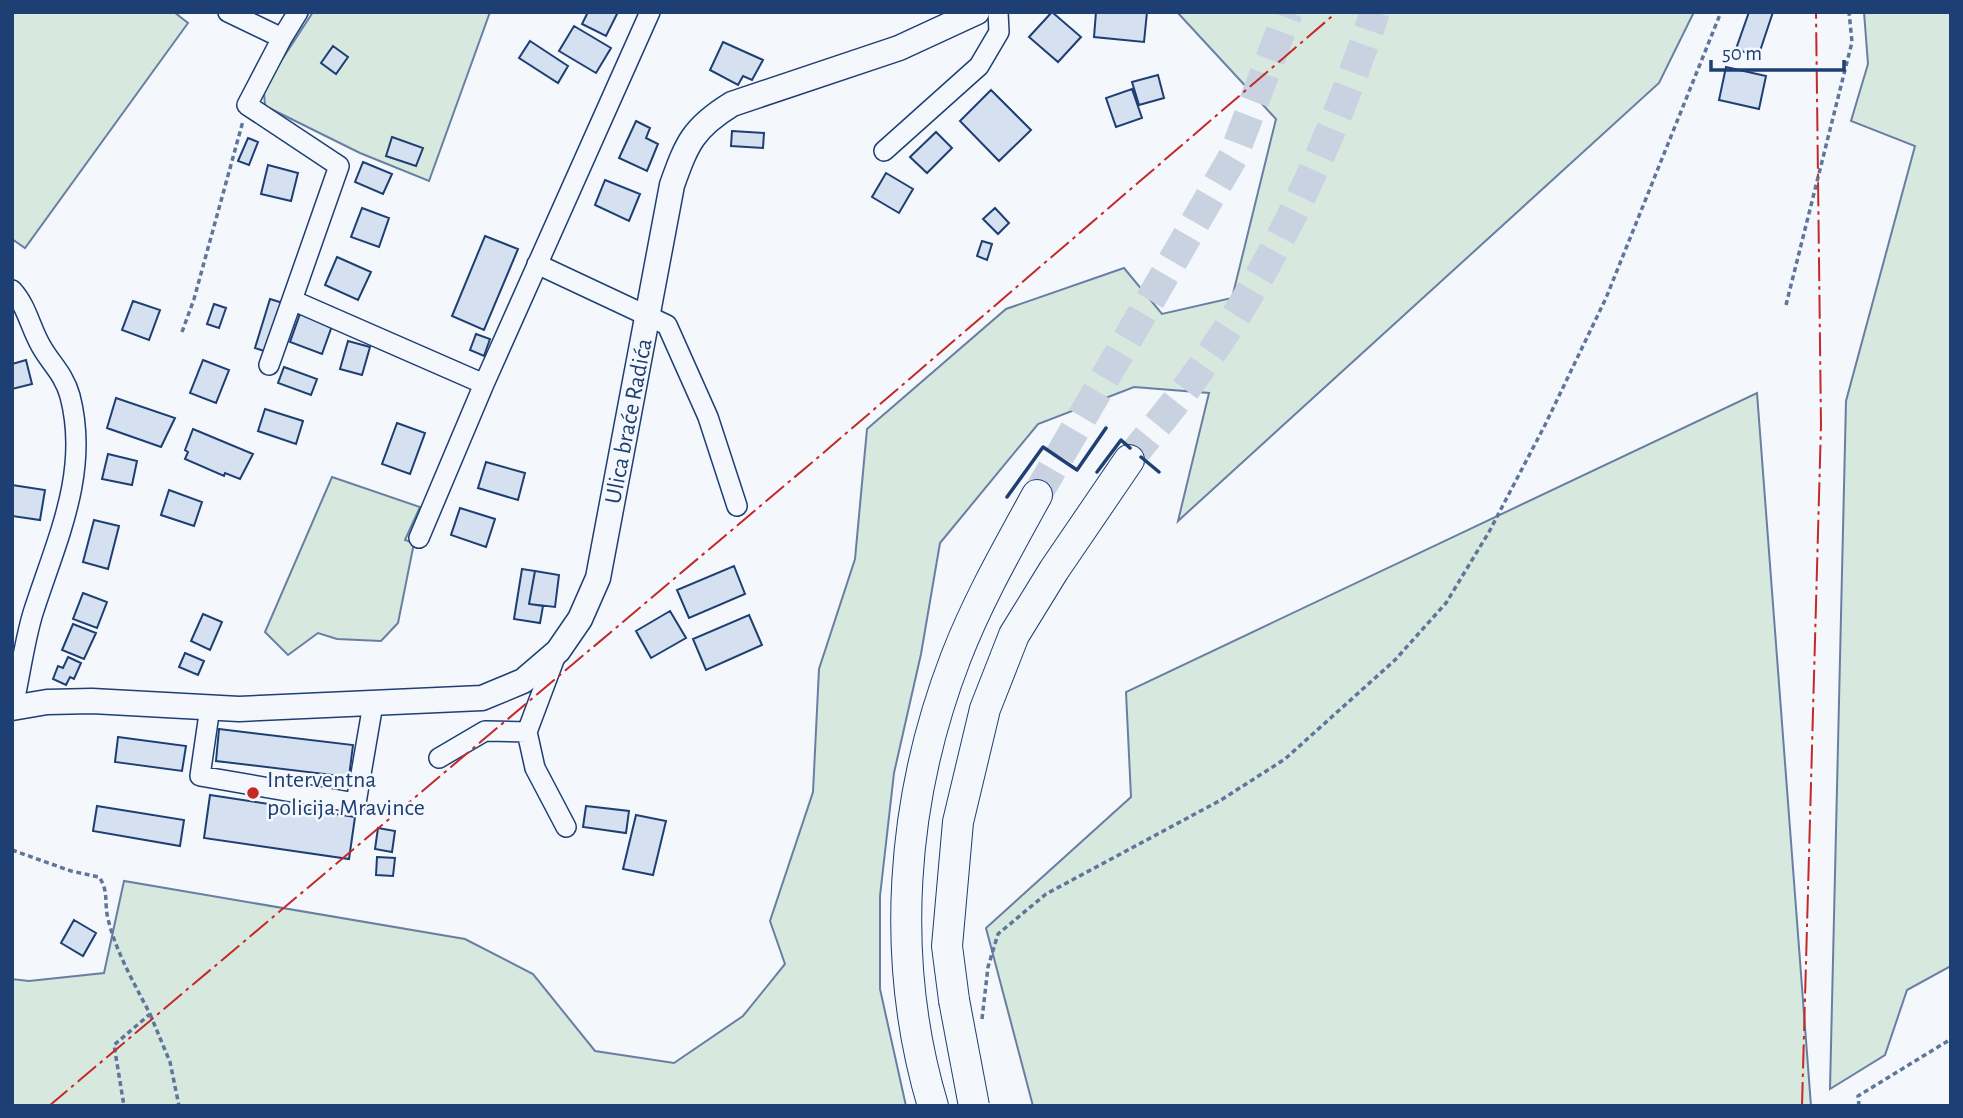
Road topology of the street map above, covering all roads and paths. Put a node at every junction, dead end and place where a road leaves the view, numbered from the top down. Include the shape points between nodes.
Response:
1 (228, 12) edge
2 (298, 12) edge
3 (650, 12) edge
4 (977, 12) edge
5 (998, 12) edge
6 (1721, 12) edge
7 (1849, 12) edge
8 (282, 38) junction
9 (247, 105) junction
10 (884, 150) dead end
11 (537, 264) junction
12 (12, 290) edge
13 (292, 300) junction
14 (1786, 305) dead end
15 (648, 316) junction
16 (182, 332) dead end
17 (269, 365) dead end
18 (484, 384) junction
19 (1129, 460) tunnel mouth
20 (1038, 495) tunnel mouth
21 (737, 506) dead end
22 (419, 538) dead end
23 (558, 651) junction
24 (373, 705) junction
25 (12, 707) edge
26 (210, 707) junction
27 (527, 732) junction
28 (439, 758) dead end
29 (566, 827) dead end
30 (12, 850) edge
31 (998, 934) dead end
32 (150, 1014) junction
33 (1951, 1039) edge
34 (124, 1106) edge
35 (179, 1106) edge
36 (933, 1106) edge
37 (974, 1106) edge
38 (1858, 1106) edge

1 - 8 street
2 - 8 street
3 - 11 street
4 - 15 main road, Ulica braće Radića via 899,48 732,104 711,117 688,142 672,185
5 - 10 street via 999,32 979,66
6 - 31 path via 1606,298 1489,532 1446,603 1395,660 1285,758 1221,800 1046,894
7 - 14 path via 1852,42
8 - 9 street
9 - 13 street via 339,166
9 - 16 path
11 - 15 street
11 - 18 street
12 - 25 street via 70,396 78,462 61,536 33,614
13 - 17 street
13 - 18 street
15 - 21 street via 667,325 682,354
15 - 23 main road, Ulica braće Radića via 598,578 580,620
18 - 22 street
19 - 37 highway, bridge via 1014,635 985,709 958,822 947,946
20 - 36 highway via 992,578 956,657 928,746 911,834 904,938 912,1014
23 - 24 main road, Ulica braće Radića via 523,681 482,698
23 - 27 street
24 - 26 main road, Ulica braće Radića
24 - 26 street via 356,803 200,776
25 - 26 main road, Ulica braće Radića via 92,701
27 - 28 street via 485,731
27 - 29 street via 535,768
30 - 32 path via 71,872 99,877 107,887 107,917 123,960
32 - 34 path via 114,1045
32 - 35 path via 170,1062
33 - 38 path via 1858,1096

